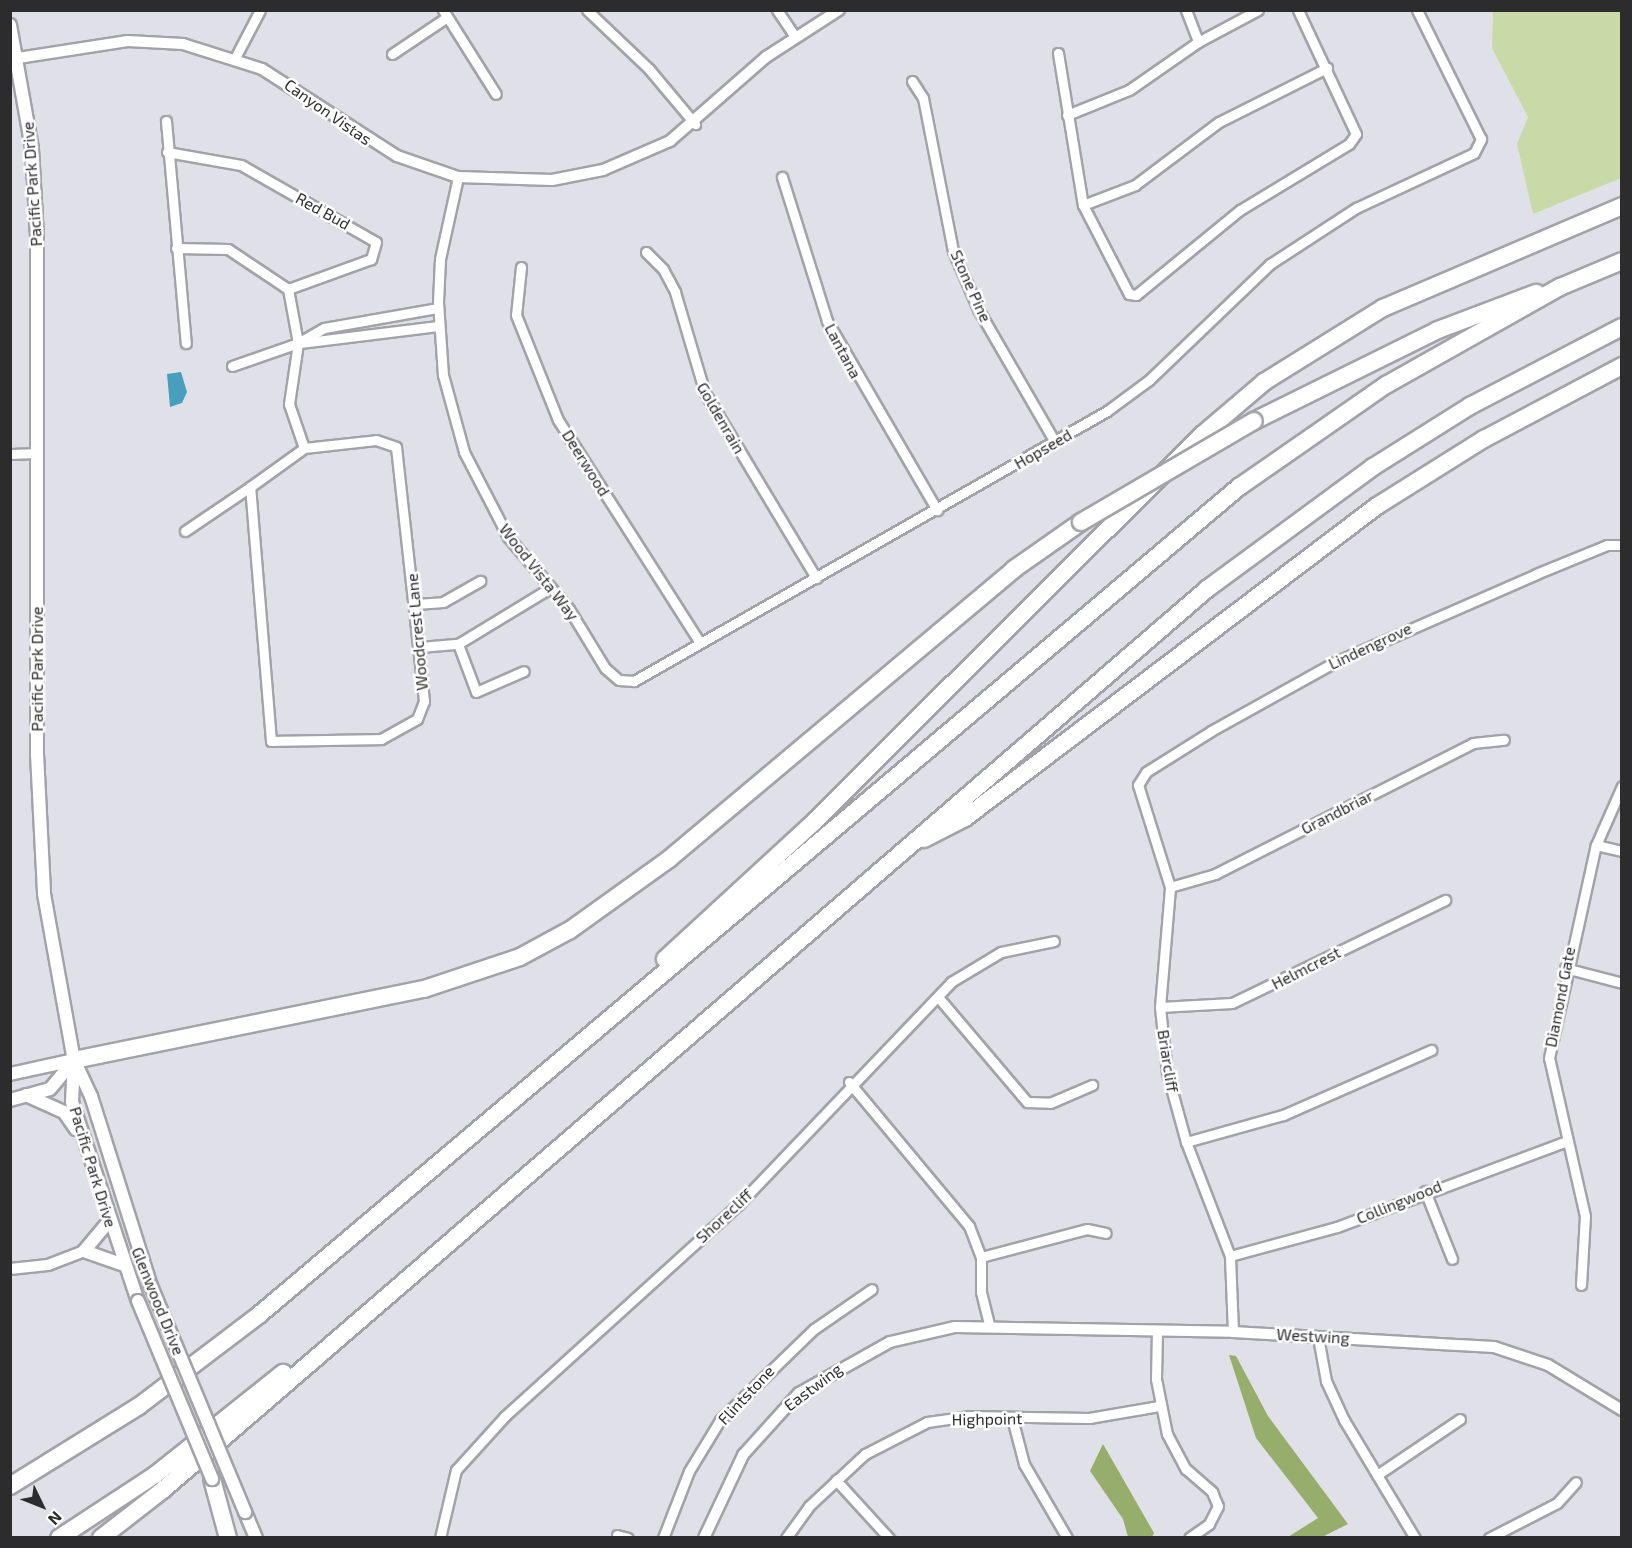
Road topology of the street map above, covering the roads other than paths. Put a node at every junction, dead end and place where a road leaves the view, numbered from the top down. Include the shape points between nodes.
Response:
1 (260, 10) edge
2 (587, 10) edge
3 (777, 10) edge
4 (839, 10) edge
5 (1186, 10) edge
6 (1258, 10) edge
7 (1298, 10) edge
8 (1417, 10) edge
9 (445, 14) edge
10 (10, 26) edge
11 (794, 35) junction
12 (1198, 42) junction
13 (1058, 53) dead end
14 (392, 54) dead end
15 (236, 56) junction
16 (18, 58) junction
17 (1327, 68) junction
18 (912, 81) dead end
19 (496, 94) dead end
20 (1067, 115) junction
21 (166, 121) dead end
22 (695, 124) junction
23 (167, 152) junction
24 (458, 177) junction
25 (782, 177) dead end
26 (1083, 205) junction
27 (1622, 206) edge
28 (176, 248) junction
29 (646, 252) dead end
30 (1622, 261) edge
31 (521, 267) dead end
32 (1560, 287) junction
33 (288, 290) junction
34 (438, 308) junction
35 (438, 326) junction
36 (1622, 327) edge
37 (298, 343) junction
38 (186, 344) dead end
39 (232, 366) dead end
40 (1622, 366) edge
41 (1055, 442) junction
42 (304, 448) junction
43 (36, 453) junction
44 (10, 454) edge
45 (250, 487) junction
46 (937, 510) junction
47 (185, 531) dead end
48 (1622, 545) edge
49 (816, 578) junction
50 (480, 580) dead end
51 (550, 588) junction
52 (416, 604) junction
53 (700, 643) junction
54 (458, 644) junction
55 (420, 647) junction
56 (524, 671) dead end
57 (620, 680) joint
58 (1504, 740) dead end
59 (1138, 785) joint
60 (1622, 786) edge
61 (1596, 844) junction
62 (1622, 851) edge
63 (894, 855) junction
64 (1170, 887) junction
65 (1445, 900) dead end
66 (1054, 941) dead end
67 (1565, 968) junction
68 (1622, 983) edge
69 (938, 997) junction
70 (1160, 1007) junction
71 (1431, 1050) dead end
72 (74, 1060) junction
73 (10, 1074) edge
74 (849, 1082) junction
75 (1092, 1085) dead end
76 (26, 1095) junction
77 (10, 1100) edge
78 (479, 1130) junction
79 (80, 1135) junction
80 (1567, 1141) junction
81 (1185, 1142) junction
82 (1425, 1191) junction
83 (109, 1221) junction
84 (1106, 1233) dead end
85 (84, 1251) junction
86 (1230, 1256) junction
87 (981, 1257) junction
88 (1452, 1259) dead end
89 (124, 1265) junction
90 (12, 1266) edge
91 (415, 1269) junction
92 (1581, 1285) dead end
93 (872, 1289) dead end
94 (138, 1301) joint
95 (989, 1324) junction
96 (1157, 1331) junction
97 (1233, 1332) junction
98 (1318, 1337) junction
99 (1159, 1406) junction
100 (1622, 1410) edge
101 (1012, 1418) junction
102 (1460, 1419) dead end
103 (1377, 1475) junction
104 (212, 1479) joint
105 (836, 1480) junction
106 (1576, 1482) dead end
107 (10, 1486) edge
108 (230, 1532) edge
109 (617, 1535) dead end
110 (59, 1538) edge
111 (101, 1538) edge
112 (256, 1538) edge
113 (440, 1538) edge
114 (628, 1538) edge
115 (663, 1538) edge
116 (704, 1538) edge
117 (786, 1538) edge
118 (889, 1538) edge
119 (1066, 1538) edge
120 (1189, 1538) edge
121 (1414, 1538) edge
122 (1489, 1538) edge

1 - 15 street
2 - 22 street via 649,69
3 - 11 street
4 - 11 street, Canyon Vistas
5 - 12 street
6 - 12 street
7 - 17 street
8 - 41 street, Hopseed via 1481,140 1474,153 1356,208 1270,264 1149,380
9 - 14 street
9 - 19 street
10 - 16 main road, Pacific Park Drive
11 - 22 street, Canyon Vistas
12 - 20 street via 1129,90
13 - 20 street
15 - 16 street, Canyon Vistas via 146,41
15 - 24 street, Canyon Vistas via 297,88 370,143
16 - 43 main road, Pacific Park Drive via 38,235
17 - 26 street via 1219,122 1135,185
17 - 26 street via 1353,122 1356,134 1349,144 1273,188 1143,292 1129,294
18 - 41 street, Stone Pine via 922,99 953,251 979,311
20 - 26 street
21 - 23 street
22 - 24 street, Canyon Vistas via 640,156 578,177 499,182
23 - 28 street
23 - 33 street, Red Bud via 241,165 376,242 371,259
24 - 34 street, Wood Vista Way via 440,259
25 - 46 street, Lantana via 827,321
27 - 78 highway via 1383,308 1317,346 1234,406 815,821
28 - 33 street via 228,249
28 - 38 street
29 - 49 street, Goldenrain via 663,269 675,292 705,393
30 - 32 highway
31 - 53 street, Deerwood via 516,315 558,420
32 - 72 highway, bridge via 1510,299 1438,330 1254,421 1081,522 1014,569 669,860 570,930 520,957 424,989
32 - 78 highway via 1386,385 1239,487 1103,597
33 - 37 street
34 - 35 street, Wood Vista Way
34 - 37 street via 324,328
35 - 37 street
35 - 51 street, Wood Vista Way via 443,375 464,453 508,537
36 - 63 highway via 1470,406 1282,531
37 - 39 street
37 - 42 street via 289,404
40 - 63 highway via 1484,439 1377,506 965,818
41 - 46 street, Hopseed
42 - 45 street, Woodcrest Lane
42 - 52 street, Woodcrest Lane via 376,440 396,447
43 - 44 street
43 - 72 main road, Pacific Park Drive via 37,754 44,894 54,971
45 - 47 street, Woodcrest Lane
45 - 55 street, Woodcrest Lane via 272,741 381,739 399,732 424,709
46 - 49 street, Hopseed
48 - 59 street, Lindengrove via 1607,545 1335,662 1211,731 1146,772
49 - 53 street, Hopseed
50 - 52 street via 443,602
51 - 54 street
51 - 57 street, Wood Vista Way
52 - 55 street, Woodcrest Lane
53 - 57 street, Hopseed via 634,681
54 - 55 street
54 - 56 street via 476,692
58 - 64 street, Grandbriar via 1473,743 1215,874
59 - 64 street, Briarcliff
60 - 61 street, Diamond Gate
61 - 62 street
61 - 67 street, Diamond Gate
63 - 91 highway
64 - 70 street, Briarcliff
65 - 70 street, Helmcrest via 1232,1003
66 - 69 street, Shorecliff via 1001,952 951,982
67 - 68 street
67 - 80 street, Diamond Gate via 1549,1058
69 - 74 street, Shorecliff
69 - 75 street via 1027,1102 1050,1103
70 - 81 street, Briarcliff via 1167,1073
71 - 81 street via 1282,1115
72 - 73 main road
72 - 76 main road via 50,1089
72 - 79 main road, Pacific Park Drive via 72,1102
72 - 112 main road, Glenwood Drive, bridge via 91,1096 151,1286
74 - 87 street via 948,1195
74 - 113 street, Shorecliff via 740,1203 505,1416 470,1454 456,1470
76 - 77 main road
76 - 79 main road via 64,1112
78 - 107 highway via 200,1360
79 - 83 main road, Pacific Park Drive
80 - 82 street, Collingwood
80 - 92 street, Diamond Gate via 1585,1216
81 - 86 street, Briarcliff
82 - 86 street, Collingwood via 1337,1227
82 - 88 street
83 - 85 main road
83 - 89 main road, Pacific Park Drive
84 - 87 street via 1086,1229
85 - 89 main road
85 - 90 street via 48,1266
86 - 97 street, Briarcliff
87 - 95 street via 981,1292
89 - 94 main road, Pacific Park Drive
91 - 110 highway via 155,1475
91 - 111 highway via 174,1482
93 - 115 street, Flintstone via 814,1329 720,1420 689,1471
94 - 104 main road, Glenwood Drive, bridge
95 - 96 street, Westwing
95 - 116 street, Eastwing via 890,1342 799,1394 743,1455
96 - 97 street, Westwing
96 - 99 street
97 - 98 street, Westwing
98 - 100 street, Westwing via 1494,1347 1548,1365
98 - 103 street via 1326,1382
99 - 101 street, Highpoint via 1089,1418
99 - 120 street via 1181,1462 1217,1499 1214,1519
101 - 105 street, Highpoint via 969,1416 927,1422 865,1454
101 - 119 street via 1024,1464
102 - 103 street
103 - 121 street
104 - 108 highway
105 - 117 street, Highpoint
105 - 118 street
106 - 122 street via 1557,1503
109 - 114 street

